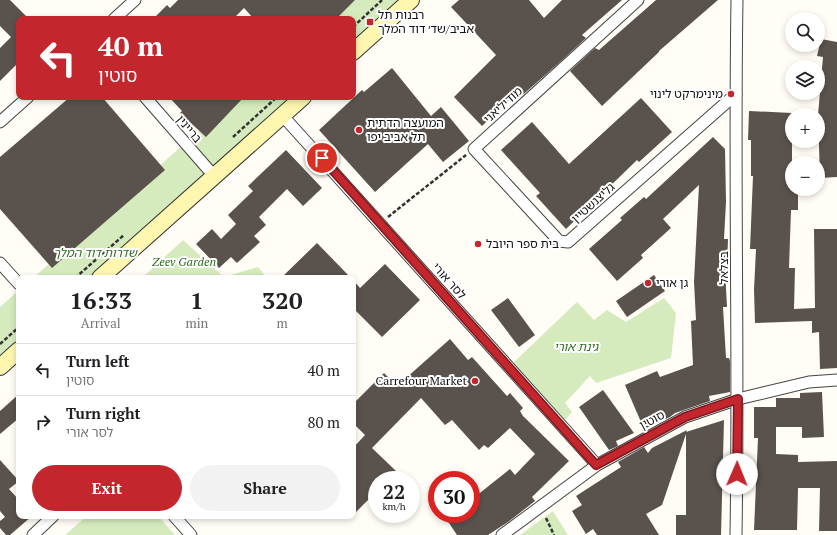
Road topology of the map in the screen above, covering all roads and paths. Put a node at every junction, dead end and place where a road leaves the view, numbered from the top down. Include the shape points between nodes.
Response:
1 (135, 0) edge
2 (382, 0) edge
3 (411, 0) edge
4 (638, 0) edge
5 (737, 0) edge
6 (117, 16) edge
7 (356, 24) edge
8 (356, 49) edge
9 (736, 94) junction
10 (25, 100) edge
11 (148, 100) edge
12 (300, 100) edge
13 (282, 115) junction
14 (0, 122) edge
15 (474, 149) junction
16 (214, 176) junction
17 (380, 224) junction
18 (0, 263) edge
19 (103, 275) edge
20 (16, 281) edge
21 (16, 330) edge
22 (0, 344) edge
23 (16, 353) edge
24 (0, 367) edge
25 (837, 380) edge
26 (738, 399) junction
27 (596, 465) junction
28 (540, 506) junction
29 (50, 519) edge
30 (177, 519) edge
31 (33, 535) edge
32 (191, 535) edge
33 (502, 535) edge
34 (554, 535) edge
35 (736, 535) edge

1 - 6 street
2 - 7 path
3 - 8 street
4 - 15 street, מודיליאני
5 - 9 street, בצלאל
9 - 15 street, גליצנשטיין via 568,242 559,241
9 - 26 street, בצלאל
10 - 14 street
11 - 16 street, בריינין
12 - 13 street
13 - 16 street
13 - 17 street, לסר אורי
15 - 17 path
16 - 19 street
17 - 27 street, לסר אורי
18 - 20 street
21 - 22 path
23 - 24 street
25 - 26 street, סוטין via 808,382
26 - 27 street, סוטין via 685,417
26 - 35 street, בצלאל
27 - 28 street, סוטין
28 - 33 street, סוטין
28 - 34 path
29 - 31 street
30 - 32 street

